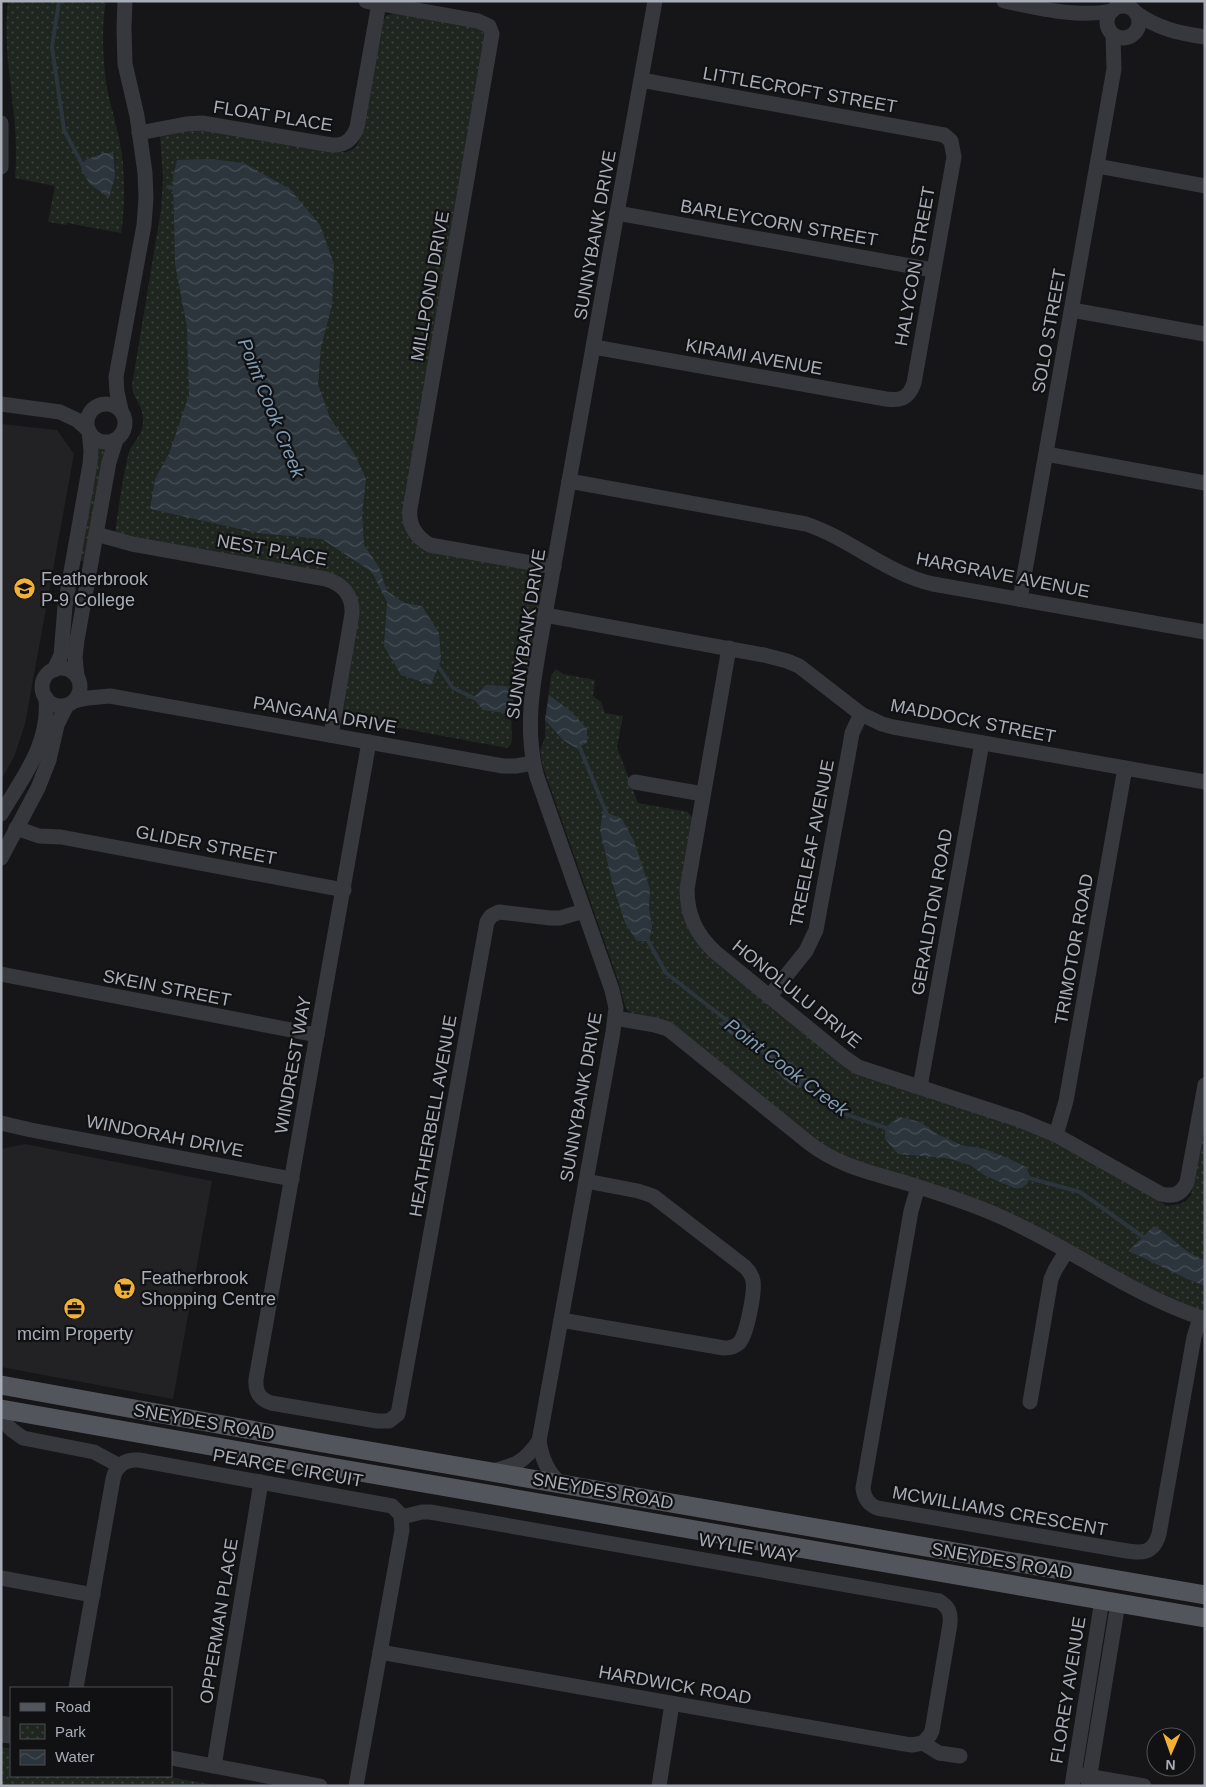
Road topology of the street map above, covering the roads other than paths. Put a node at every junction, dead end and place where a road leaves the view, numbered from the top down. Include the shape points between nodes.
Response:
1 (125, 1) edge
2 (655, 1) edge
3 (1004, 1) edge
4 (373, 2) edge
5 (1117, 6) edge
6 (1135, 9) edge
7 (1075, 14) junction
8 (1171, 31) junction
9 (1110, 32) junction
10 (1133, 35) junction
11 (1205, 37) edge
12 (1114, 68) junction
13 (641, 80) junction
14 (1, 122) edge
15 (139, 133) junction
16 (951, 141) joint
17 (1097, 166) junction
18 (1, 167) edge
19 (1205, 186) edge
20 (617, 213) junction
21 (933, 270) junction
22 (1072, 310) junction
23 (1205, 334) edge
24 (594, 347) junction
25 (116, 377) junction
26 (907, 396) joint
27 (1, 404) edge
28 (95, 407) junction
29 (121, 410) junction
30 (60, 412) junction
31 (88, 430) junction
32 (116, 440) junction
33 (1046, 454) junction
34 (569, 481) junction
35 (1205, 483) edge
36 (96, 538) junction
37 (554, 567) junction
38 (1020, 600) junction
39 (545, 615) junction
40 (1205, 632) edge
41 (729, 648) junction
42 (54, 670) junction
43 (78, 677) junction
44 (110, 696) junction
45 (46, 698) junction
46 (71, 703) junction
47 (861, 714) junction
48 (331, 735) junction
49 (369, 742) junction
50 (982, 743) junction
51 (533, 763) junction
52 (1125, 768) junction
53 (635, 782) dead end
54 (1205, 782) edge
55 (703, 794) junction
56 (1, 814) edge
57 (18, 824) junction
58 (1, 858) edge
59 (344, 890) junction
60 (584, 911) junction
61 (4, 976) edge
62 (769, 997) junction
63 (615, 1018) junction
64 (317, 1035) junction
65 (1205, 1085) edge
66 (920, 1087) junction
67 (1, 1122) edge
68 (31, 1130) junction
69 (1, 1135) edge
70 (1056, 1135) junction
71 (292, 1179) junction
72 (586, 1181) junction
73 (918, 1187) junction
74 (1066, 1252) junction
75 (1203, 1319) edge
76 (561, 1320) junction
77 (1, 1386) edge
78 (258, 1394) joint
79 (1030, 1402) dead end
80 (1, 1409) edge
81 (155, 1413) junction
82 (1, 1418) edge
83 (77, 1423) junction
84 (539, 1441) junction
85 (216, 1446) junction
86 (120, 1466) junction
87 (487, 1472) junction
88 (261, 1482) junction
89 (561, 1484) junction
90 (402, 1517) junction
91 (1, 1578) edge
92 (1113, 1580) junction
93 (93, 1594) junction
94 (1205, 1595) edge
95 (1110, 1602) junction
96 (1205, 1618) edge
97 (380, 1652) junction
98 (76, 1687) edge
99 (672, 1704) junction
100 (923, 1743) junction
101 (960, 1756) dead end
102 (172, 1758) edge
103 (214, 1766) junction
104 (1073, 1780) edge
105 (1089, 1781) edge
106 (320, 1786) edge
107 (356, 1786) edge
108 (659, 1786) edge
109 (1144, 1786) edge

1 - 15 street via 125,64
2 - 13 street, SUNNYBANK DRIVE
3 - 7 street
4 - 15 street, FLOAT PLACE via 357,127 353,137 344,144 332,145 202,123
4 - 37 street, MILLPOND DRIVE via 478,21 489,26 493,38 410,509 411,527 430,545
5 - 6 street
5 - 7 street via 1100,13
5 - 9 street via 1107,20
6 - 8 street via 1153,24
6 - 10 street via 1139,23
7 - 9 street
8 - 10 street
8 - 11 street
9 - 10 street via 1121,38
9 - 12 street, SOLO STREET
10 - 12 street, SOLO STREET
12 - 17 street, SOLO STREET
13 - 16 street, LITTLECROFT STREET via 944,135
13 - 20 street, SUNNYBANK DRIVE
14 - 18 street
15 - 25 street via 146,190 144,225
16 - 21 street, HALYCON STREET via 954,156
17 - 19 street
17 - 22 street, SOLO STREET
20 - 21 street, BARLEYCORN STREET
20 - 24 street, SUNNYBANK DRIVE
21 - 26 street, HALYCON STREET via 914,382
22 - 23 street
22 - 33 street, SOLO STREET
24 - 26 street, KIRAMI AVENUE via 886,399 901,400
24 - 34 street, SUNNYBANK DRIVE
25 - 28 street
25 - 29 street
27 - 30 street
28 - 29 street via 109,404
28 - 30 street
28 - 31 street via 88,418
29 - 32 street via 126,426
30 - 31 street
31 - 32 street via 104,442
31 - 42 street via 90,464 64,606 60,656
32 - 36 street
33 - 35 street
33 - 38 street, SOLO STREET
34 - 37 street, SUNNYBANK DRIVE
34 - 38 street, HARGRAVE AVENUE via 806,524 834,535 907,577
36 - 43 street via 77,640
36 - 48 street, NEST PLACE via 326,579 346,591 352,602 352,614
37 - 39 street, SUNNYBANK DRIVE
38 - 40 street, HARGRAVE AVENUE
39 - 41 street, MADDOCK STREET
39 - 51 street, SUNNYBANK DRIVE via 531,706
41 - 47 street, MADDOCK STREET via 799,666
41 - 55 street, HONOLULU DRIVE
42 - 43 street via 66,669
42 - 45 street via 43,682
43 - 44 street, PANGANA DRIVE
43 - 46 street via 80,690
44 - 46 street, PANGANA DRIVE
44 - 48 street, PANGANA DRIVE
45 - 46 street via 55,705
45 - 56 street via 42,741
46 - 57 street via 57,725 45,773
47 - 50 street, MADDOCK STREET via 893,727
47 - 62 street, TREELEAF AVENUE via 852,733 816,930 806,951
48 - 49 street, PANGANA DRIVE
49 - 51 street, PANGANA DRIVE via 503,766
49 - 59 street, WINDREST WAY
50 - 52 street, MADDOCK STREET
50 - 66 street, GERALDTON ROAD
51 - 60 street, SUNNYBANK DRIVE
52 - 54 street, MADDOCK STREET
52 - 70 street, TRIMOTOR ROAD via 1066,1101
53 - 55 street
55 - 62 street, HONOLULU DRIVE via 689,872 687,898 690,915 708,945
57 - 58 street
57 - 59 street, GLIDER STREET via 39,836 60,837
59 - 64 street, WINDREST WAY
60 - 63 street, SUNNYBANK DRIVE via 612,990
60 - 78 street, HEATHERBELL AVENUE via 560,918 499,912 487,922 396,1417 377,1422 271,1403
61 - 64 street, SKEIN STREET
62 - 66 street, HONOLULU DRIVE via 852,1063
63 - 72 street, SUNNYBANK DRIVE
63 - 73 street via 668,1029 830,1158
64 - 71 street, WINDREST WAY
65 - 70 street, HONOLULU DRIVE via 1187,1182 1181,1192 1173,1196 1153,1191
66 - 70 street, HONOLULU DRIVE via 1000,1112
67 - 68 street, WINDORAH DRIVE
68 - 69 street, WINDORAH DRIVE
68 - 71 street, WINDORAH DRIVE
71 - 78 street, WINDREST WAY via 256,1379
72 - 76 street, SUNNYBANK DRIVE
72 - 76 street via 653,1196 745,1267 754,1284 745,1333 732,1347
73 - 74 street via 1000,1216
73 - 75 street, MCWILLIAMS CRESCENT via 864,1482 864,1495 872,1506 1121,1550 1140,1552 1151,1549 1159,1534 1194,1337
74 - 75 street via 1134,1290
74 - 79 street via 1051,1279
76 - 84 street, SUNNYBANK DRIVE
77 - 81 main road, SNEYDES ROAD
80 - 83 main road, SNEYDES ROAD
81 - 85 main road via 172,1432
81 - 87 main road, SNEYDES ROAD
82 - 83 main road
82 - 86 street via 23,1438 94,1452
83 - 85 main road, SNEYDES ROAD
84 - 87 street via 521,1461
84 - 89 street, SUNNYBANK DRIVE via 545,1464
85 - 95 main road, SNEYDES ROAD
86 - 88 street, PEARCE CIRCUIT via 126,1461 139,1460
86 - 93 street via 113,1479
87 - 89 main road, SNEYDES ROAD
88 - 90 street, PEARCE CIRCUIT via 385,1504 396,1509
88 - 103 street, OPPERMAN PLACE
89 - 92 main road, SNEYDES ROAD
90 - 97 street via 402,1533
90 - 100 street, WYLIE WAY via 430,1512 939,1601 950,1611 950,1624 932,1730
91 - 93 street
92 - 94 main road, SNEYDES ROAD
92 - 95 main road
93 - 98 street
95 - 96 main road, SNEYDES ROAD
95 - 104 street, FLOREY AVENUE
95 - 105 street, FLOREY AVENUE
97 - 99 street, HARDWICK ROAD
97 - 107 street
99 - 100 street, HARDWICK ROAD via 905,1744
99 - 108 street
100 - 101 street, HARDWICK ROAD via 939,1753
102 - 103 street
103 - 106 street
104 - 105 street
105 - 109 street

